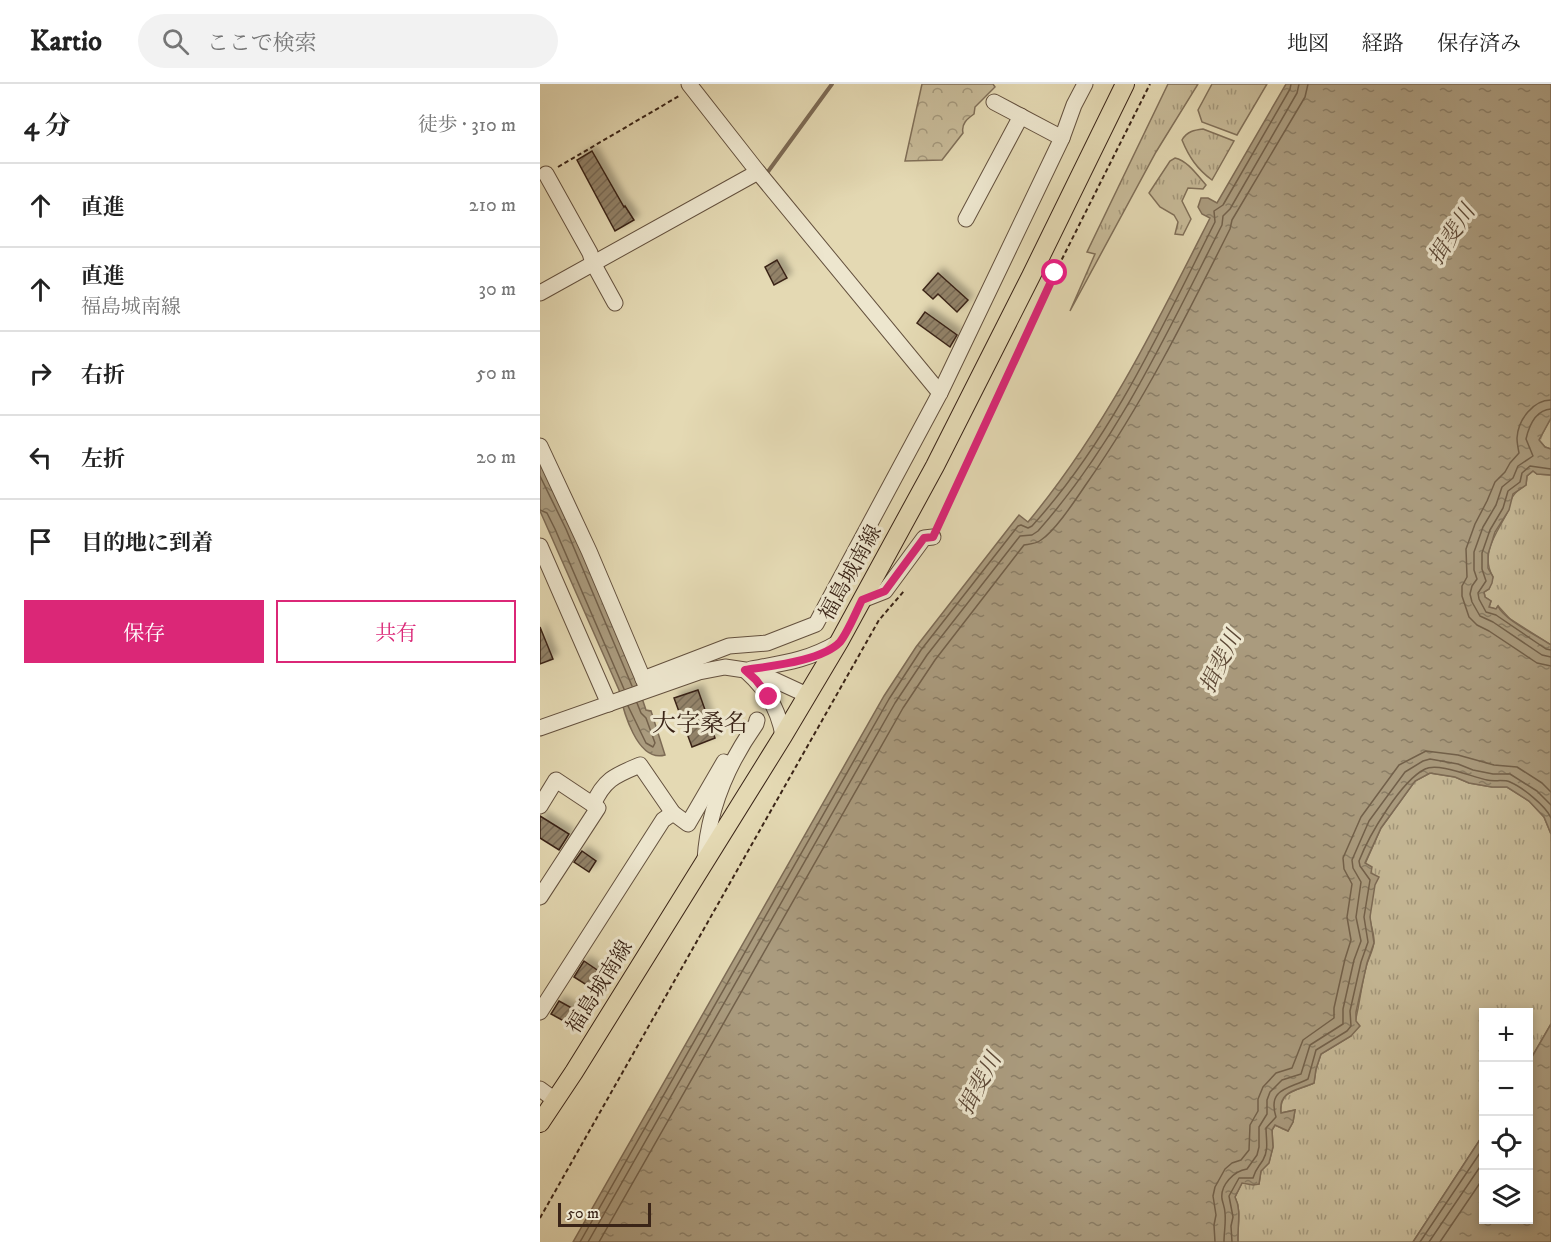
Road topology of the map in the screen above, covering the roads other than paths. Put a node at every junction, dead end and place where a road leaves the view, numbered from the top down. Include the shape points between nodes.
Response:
1 (1084, 84) edge
2 (1125, 84) edge
3 (690, 86) edge
4 (994, 102) dead end
5 (1021, 116) junction
6 (1062, 138) junction
7 (758, 171) junction
8 (546, 174) road end
9 (966, 219) dead end
10 (593, 263) junction
11 (540, 293) edge
12 (615, 303) dead end
13 (940, 393) junction
14 (540, 446) edge
15 (933, 537) road end
16 (540, 546) edge
17 (862, 600) junction
18 (839, 642) junction
19 (745, 670) junction
20 (644, 687) junction
21 (807, 696) junction
22 (609, 704) junction
23 (757, 720) dead end
24 (540, 728) edge
25 (783, 736) junction
26 (730, 764) junction
27 (593, 805) junction
28 (540, 806) edge
29 (673, 813) junction
30 (705, 860) junction
31 (540, 897) edge
32 (540, 1012) edge
33 (544, 1093) edge
34 (540, 1123) edge

1 - 6 street
2 - 17 main road, 福島城南線 via 935,466
3 - 7 street
4 - 5 street
5 - 6 street
5 - 9 street
6 - 13 street
7 - 10 street
7 - 13 street
8 - 10 street
10 - 11 street
10 - 12 street
13 - 20 street via 816,624 767,644 729,646
14 - 20 street via 589,551
15 - 17 street via 924,538 885,591
16 - 22 street
17 - 18 main road, 福島城南線
18 - 19 street via 800,660
18 - 21 main road, 福島城南線
19 - 20 street via 725,667
19 - 21 street
19 - 25 street via 769,697 780,718
20 - 22 street
21 - 25 main road, 福島城南線
22 - 24 street
23 - 26 street
25 - 30 main road, 福島城南線
26 - 29 street via 724,762 688,824
26 - 30 street via 707,832
27 - 28 street via 556,780
27 - 29 street via 613,776 640,765
27 - 31 street via 598,808
29 - 32 street via 663,820
30 - 33 main road, 福島城南線
33 - 34 main road, 福島城南線

